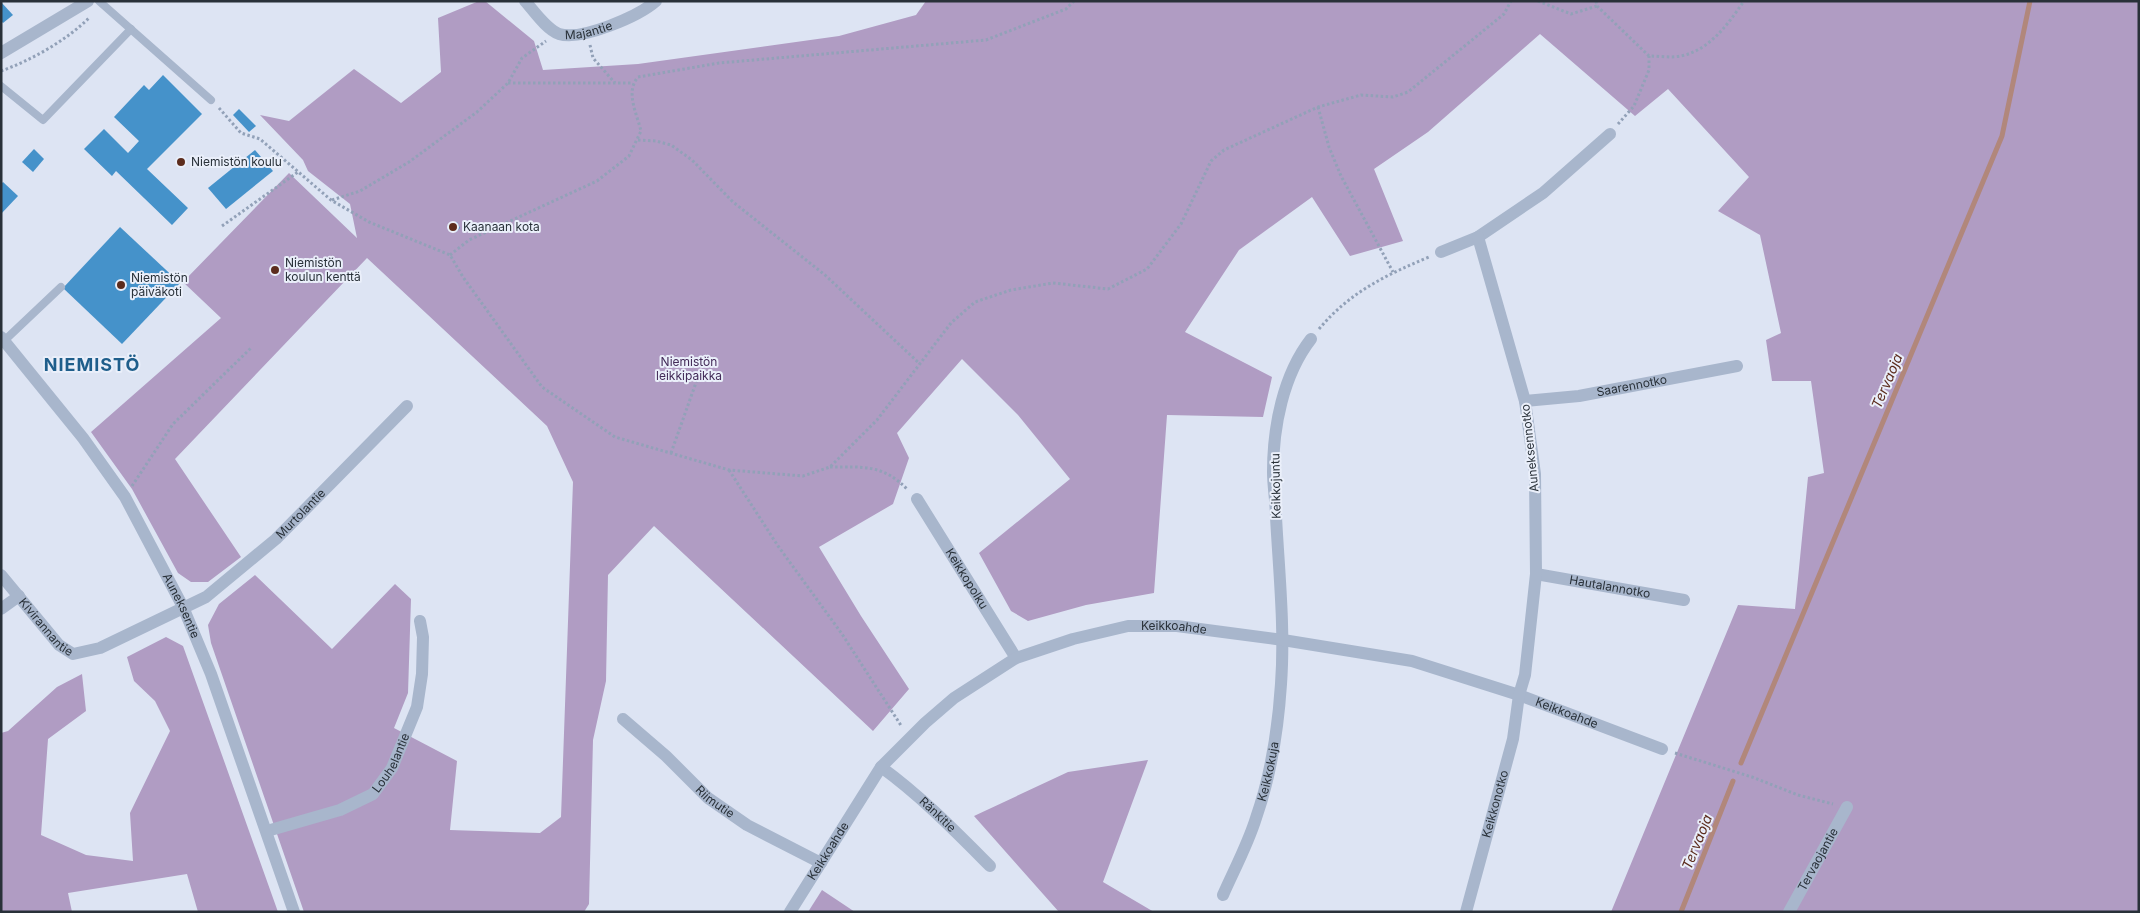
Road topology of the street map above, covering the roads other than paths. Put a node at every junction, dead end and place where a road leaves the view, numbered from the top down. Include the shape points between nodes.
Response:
1 (88, 1) edge
2 (525, 1) edge
3 (656, 1) edge
4 (101, 3) edge
5 (131, 29) junction
6 (1, 53) edge
7 (1, 86) edge
8 (212, 100) road end
9 (1610, 134) road end
10 (1478, 237) junction
11 (1440, 252) road end
12 (60, 287) dead end
13 (3, 338) edge
14 (1311, 339) road end
15 (1736, 366) dead end
16 (1525, 401) junction
17 (407, 406) dead end
18 (917, 499) road end
19 (1536, 574) junction
20 (1, 575) edge
21 (19, 596) junction
22 (1684, 600) dead end
23 (183, 607) junction
24 (1, 609) edge
25 (420, 621) dead end
26 (1283, 640) junction
27 (1016, 658) junction
28 (1519, 695) junction
29 (623, 719) dead end
30 (1662, 749) road end
31 (881, 767) junction
32 (1847, 807) road end
33 (267, 831) junction
34 (822, 863) junction
35 (990, 866) dead end
36 (1223, 895) dead end
37 (294, 912) edge
38 (790, 912) edge
39 (1466, 912) edge
40 (1789, 912) edge

1 - 6 street
2 - 3 street, Majantie via 558,34 588,32 646,10
4 - 5 lane
5 - 7 lane via 43,120
5 - 8 lane
9 - 10 street via 1543,192
10 - 11 street
10 - 16 street, Auneksennotko
12 - 13 lane
13 - 23 street, Auneksentie via 77,430 125,498
14 - 26 street, Keikkojuntu via 1290,375 1276,436 1273,472
15 - 16 street, Saarennotko via 1579,396
16 - 19 street, Auneksennotko via 1534,474
17 - 23 street, Murtolantie via 276,539 206,597
18 - 27 street, Keikkopolku
19 - 22 street, Hautalannotko
19 - 28 street, Auneksennotko
20 - 21 street, Kivirannantie
21 - 23 street, Kivirannantie via 59,646 73,654 100,648
21 - 24 street
23 - 33 street, Auneksentie via 212,674
25 - 33 street, Louhelantie via 422,674 416,707 392,768 373,794 340,810
26 - 27 street, Keikkoahde via 1177,626 1128,626 1073,639
26 - 28 street, Keikkoahde via 1412,661
26 - 36 street, Keikkokuja via 1274,754 1256,820
27 - 31 street, Keikkoahde via 954,698
28 - 30 street, Keikkoahde
28 - 39 street, Keikkonotko via 1513,739
29 - 34 street, Riimutie via 708,798 747,824
31 - 34 street, Keikkoahde
31 - 35 street, Ränkitie via 942,817
32 - 40 street, Tervaojantie
33 - 37 street, Auneksentie
34 - 38 street, Keikkoahde

